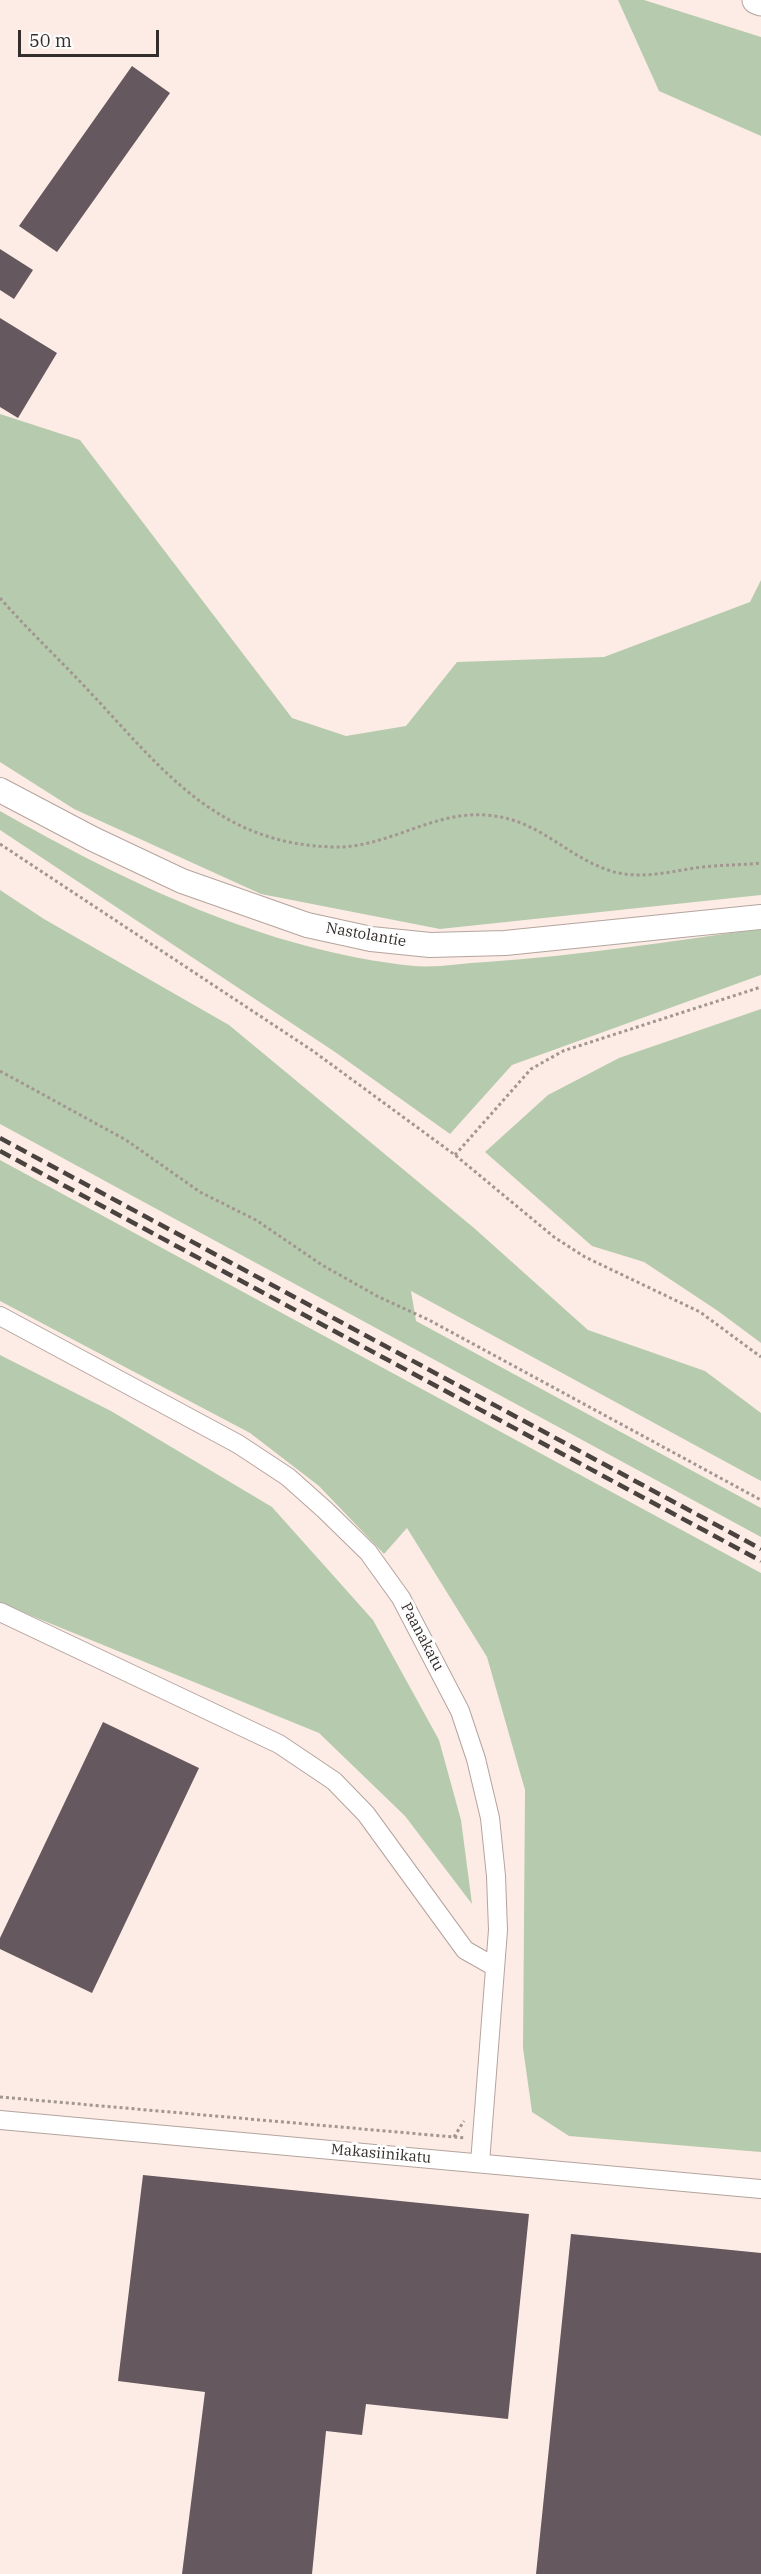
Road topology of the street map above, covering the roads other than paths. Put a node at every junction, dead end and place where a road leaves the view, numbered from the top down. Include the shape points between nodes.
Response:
1 (756, 0) edge
2 (761, 2) edge
3 (0, 790) edge
4 (761, 917) edge
5 (0, 1316) edge
6 (0, 1612) edge
7 (495, 1966) junction
8 (0, 2120) edge
9 (480, 2163) junction
10 (761, 2189) edge

1 - 2 highway
3 - 4 main road, Nastolantie via 182,882 307,925 371,939 430,945 505,943
5 - 7 street, Paanakatu via 238,1444 288,1477 368,1552 401,1598 429,1649 460,1711 476,1759 490,1818 496,1876
6 - 7 street via 279,1744 333,1781 366,1814 465,1950
7 - 9 street, Paanakatu
8 - 9 street, Makasiinikatu
9 - 10 street, Makasiinikatu

